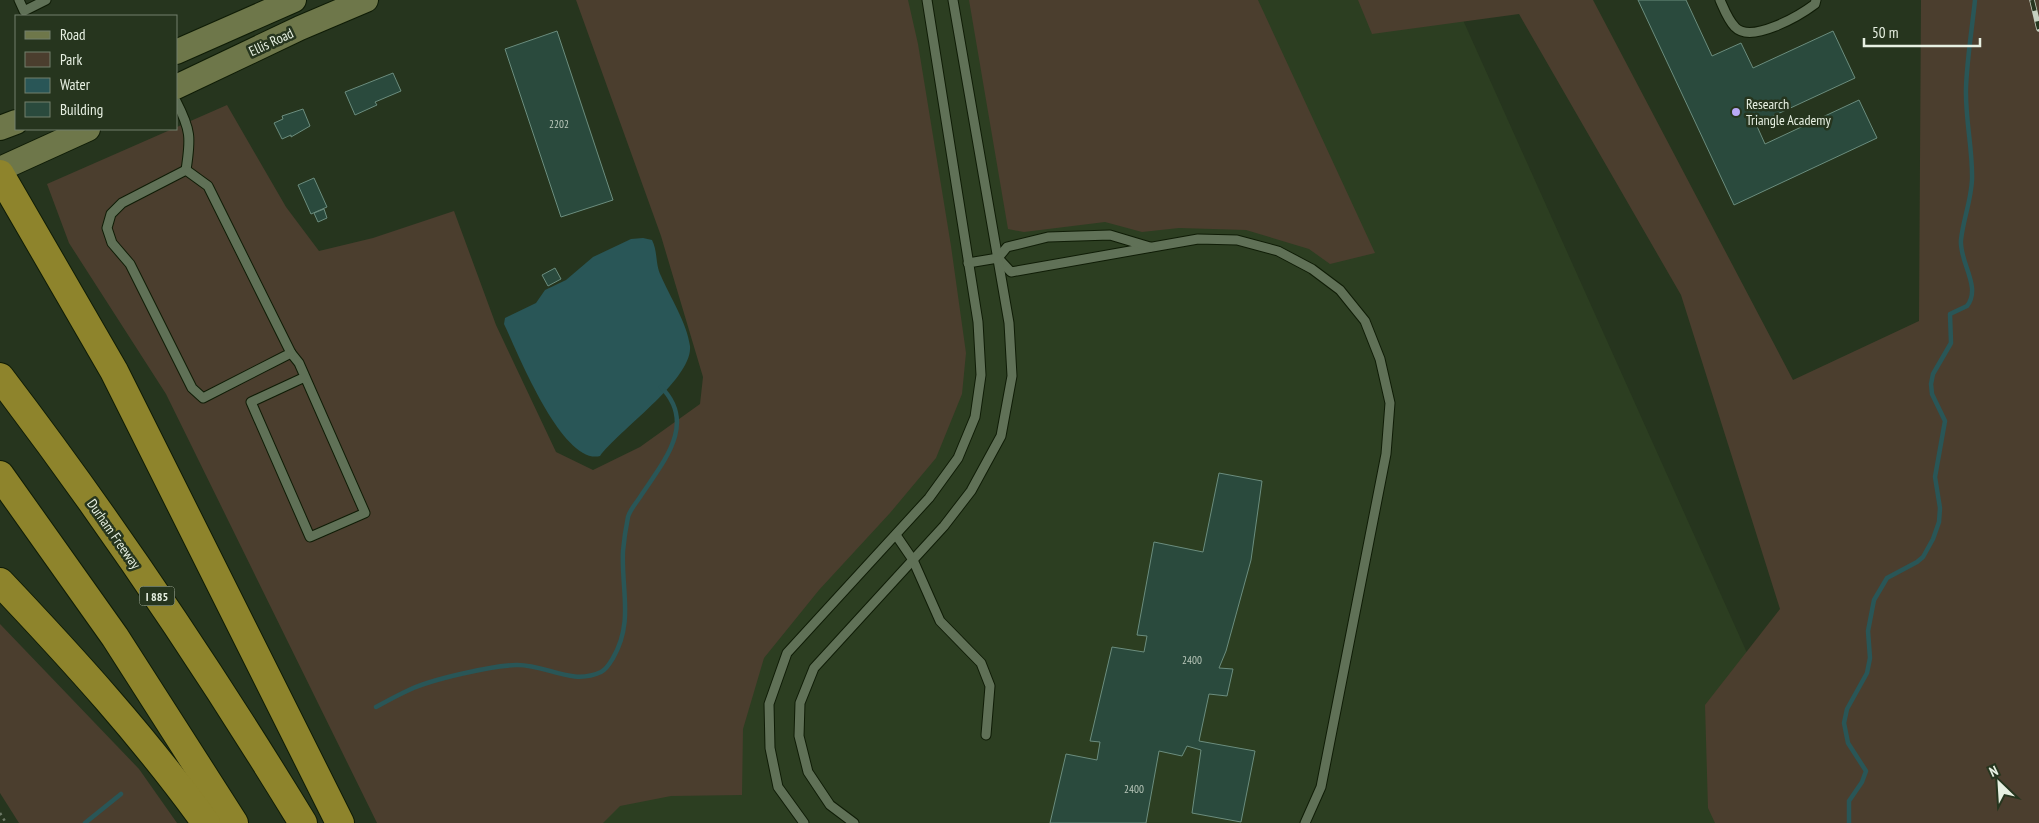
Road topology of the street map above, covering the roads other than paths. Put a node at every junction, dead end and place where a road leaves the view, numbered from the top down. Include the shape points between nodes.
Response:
1 (19, 0) edge
2 (46, 0) edge
3 (294, 0) edge
4 (336, 0) edge
5 (366, 0) edge
6 (928, 0) edge
7 (953, 0) edge
8 (1720, 0) edge
9 (1816, 0) edge
10 (300, 28) junction
11 (178, 51) edge
12 (178, 86) edge
13 (178, 105) edge
14 (15, 122) edge
15 (0, 128) edge
16 (86, 130) edge
17 (0, 169) edge
18 (186, 170) junction
19 (0, 174) edge
20 (1153, 248) junction
21 (998, 258) junction
22 (968, 263) junction
23 (291, 353) junction
24 (0, 377) edge
25 (305, 377) junction
26 (0, 475) edge
27 (896, 535) junction
28 (913, 560) junction
29 (0, 582) edge
30 (986, 735) dead end
31 (206, 823) edge
32 (234, 823) edge
33 (303, 823) edge
34 (340, 823) edge
35 (804, 823) edge
36 (854, 823) edge
37 (1305, 823) edge

1 - 2 lane via 24,11
3 - 11 main road, Ellis Road
4 - 10 main road via 314,12
5 - 10 main road, Ellis Road
6 - 22 lane
7 - 21 lane
8 - 9 lane via 1735,28 1746,34 1756,34 1804,12
10 - 12 main road, Ellis Road
13 - 18 lane via 188,123 190,141
14 - 15 main road
16 - 17 main road
18 - 23 lane via 208,186
18 - 23 lane via 122,203 111,214 107,228 112,242 130,264 192,388 203,398
19 - 34 highway via 114,371
20 - 21 lane via 1011,272
20 - 21 lane via 1110,235 1048,237 1007,247
20 - 37 lane via 1198,239 1237,240 1278,251 1312,269 1340,290 1365,321 1380,359 1390,403 1386,454 1322,786
21 - 22 lane
21 - 28 lane via 1009,323 1012,376 1001,436 971,490
22 - 27 lane via 978,322 981,375 974,417 958,458
23 - 25 lane
24 - 33 highway, Durham Freeway / I 885 via 163,604
25 - 25 lane via 365,513 310,537 251,402
26 - 32 highway via 120,645
27 - 28 lane
27 - 35 lane via 787,654 769,704 770,748 778,787
28 - 30 lane via 940,621 981,663 990,686
28 - 36 lane via 814,668 800,703 800,736 808,772 830,805
29 - 31 highway via 100,690

